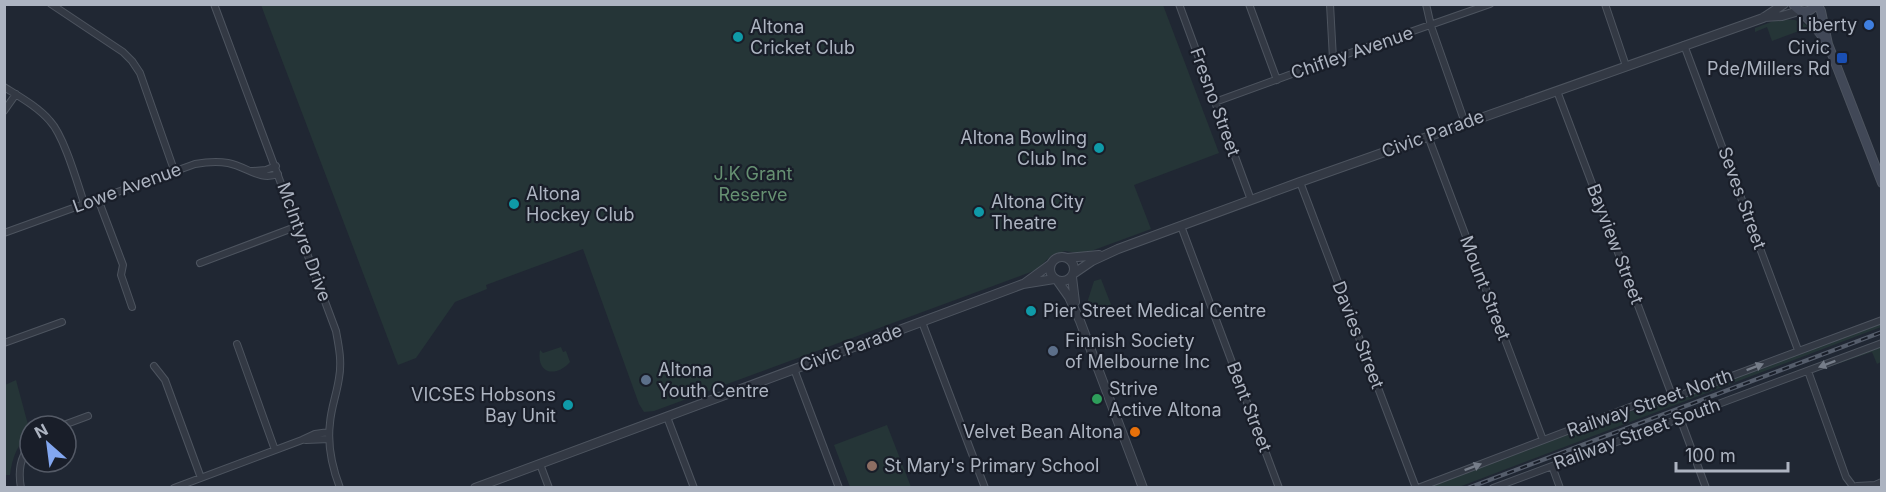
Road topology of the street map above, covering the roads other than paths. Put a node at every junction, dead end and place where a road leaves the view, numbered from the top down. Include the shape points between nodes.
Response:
1 (51, 4) edge
2 (214, 4) edge
3 (1179, 4) edge
4 (1249, 4) edge
5 (1330, 4) edge
6 (1426, 4) edge
7 (1490, 4) edge
8 (1605, 4) edge
9 (1784, 4) edge
10 (1817, 4) edge
11 (1797, 9) edge
12 (1763, 18) junction
13 (1431, 26) junction
14 (1828, 44) junction
15 (1684, 45) junction
16 (1333, 59) junction
17 (1626, 66) junction
18 (1277, 80) junction
19 (4, 87) edge
20 (1557, 91) junction
21 (16, 94) junction
22 (1215, 102) junction
23 (4, 111) edge
24 (1465, 123) junction
25 (1428, 136) junction
26 (276, 166) junction
27 (174, 170) junction
28 (252, 171) junction
29 (278, 174) junction
30 (1300, 182) junction
31 (1881, 183) edge
32 (98, 199) junction
33 (1251, 200) junction
34 (84, 203) junction
35 (298, 226) junction
36 (1181, 226) junction
37 (4, 233) edge
38 (1106, 254) junction
39 (1067, 258) junction
40 (1052, 263) junction
41 (200, 264) dead end
42 (1072, 276) junction
43 (1056, 279) junction
44 (1023, 284) junction
45 (132, 307) dead end
46 (1881, 320) edge
47 (1080, 321) junction
48 (62, 322) dead end
49 (922, 322) junction
50 (4, 343) edge
51 (237, 344) dead end
52 (1881, 344) edge
53 (1798, 350) junction
54 (154, 366) dead end
55 (794, 369) junction
56 (1808, 371) junction
57 (1673, 398) junction
58 (88, 416) dead end
59 (667, 417) junction
60 (1680, 418) junction
61 (78, 420) edge
62 (329, 436) junction
63 (1542, 440) junction
64 (276, 450) junction
65 (540, 464) junction
66 (1552, 466) junction
67 (201, 478) junction
68 (1877, 485) edge
69 (1852, 487) edge
70 (174, 488) edge
71 (340, 488) edge
72 (476, 488) edge
73 (549, 488) edge
74 (694, 488) edge
75 (839, 488) edge
76 (985, 488) edge
77 (1143, 488) edge
78 (1279, 488) edge
79 (1417, 488) edge
80 (1493, 488) edge
81 (1560, 488) edge
82 (1706, 488) edge

1 - 27 street via 132,61 140,73
2 - 26 street, McIntyre Drive
3 - 22 street, Fresno Street
4 - 18 street
5 - 16 street
6 - 13 street
7 - 13 street, Chifley Avenue
8 - 17 street
9 - 12 street, Civic Parade
10 - 11 main road via 1808,11
10 - 14 main road
11 - 12 street, Civic Parade
11 - 14 main road
12 - 15 street, Civic Parade
13 - 16 street, Chifley Avenue
13 - 24 street
14 - 31 main road
15 - 17 street, Civic Parade
15 - 53 street, Seves Street
16 - 18 street, Chifley Avenue
17 - 20 street, Civic Parade
18 - 22 street, Chifley Avenue
19 - 21 street
20 - 24 street, Civic Parade
20 - 57 street, Bayview Street
21 - 23 street
21 - 34 street via 38,109 59,134
22 - 33 street, Fresno Street
24 - 25 street, Civic Parade
25 - 30 street, Civic Parade
25 - 63 street, Mount Street
26 - 28 street, Lowe Avenue
26 - 29 street, McIntyre Drive
27 - 28 street, Lowe Avenue via 213,162
27 - 32 street, Lowe Avenue
28 - 29 street, Lowe Avenue via 264,177
29 - 35 street, McIntyre Drive
30 - 33 street, Civic Parade
30 - 79 street, Davies Street
32 - 34 street, Lowe Avenue
32 - 45 street via 123,266 121,276
33 - 36 street, Civic Parade
34 - 37 street, Lowe Avenue
35 - 41 street
35 - 62 street, McIntyre Drive via 339,347 339,379
36 - 38 street, Civic Parade
36 - 78 street, Bent Street
38 - 39 street, Civic Parade
38 - 42 street, Civic Parade
39 - 40 street via 1060,257
39 - 42 street via 1074,267
40 - 43 street via 1050,270
40 - 44 street, Civic Parade
42 - 43 street via 1066,281
42 - 47 street
43 - 44 street, Civic Parade
43 - 47 street
44 - 49 street, Civic Parade
46 - 53 street, Railway Street North
47 - 77 street
48 - 50 street
49 - 55 street, Civic Parade
49 - 76 street
51 - 64 street
52 -> 56 street, Railway Street South
57 -> 53 street, Railway Street North
54 - 67 street via 165,381
55 - 59 street, Civic Parade
55 - 75 street
56 - 60 street, Railway Street South
56 - 69 street
57 - 63 street, Railway Street North via 1638,404
58 - 61 street
59 - 65 street, Civic Parade
59 - 74 street
60 - 66 street, Railway Street South
60 - 82 street
62 - 64 street via 315,434
62 - 71 street, McIntyre Drive
79 -> 63 street, Railway Street North
64 - 67 street
65 - 72 street, Civic Parade
65 - 73 street
66 - 80 street, Railway Street South
66 - 81 street
67 - 70 street
68 - 69 street

